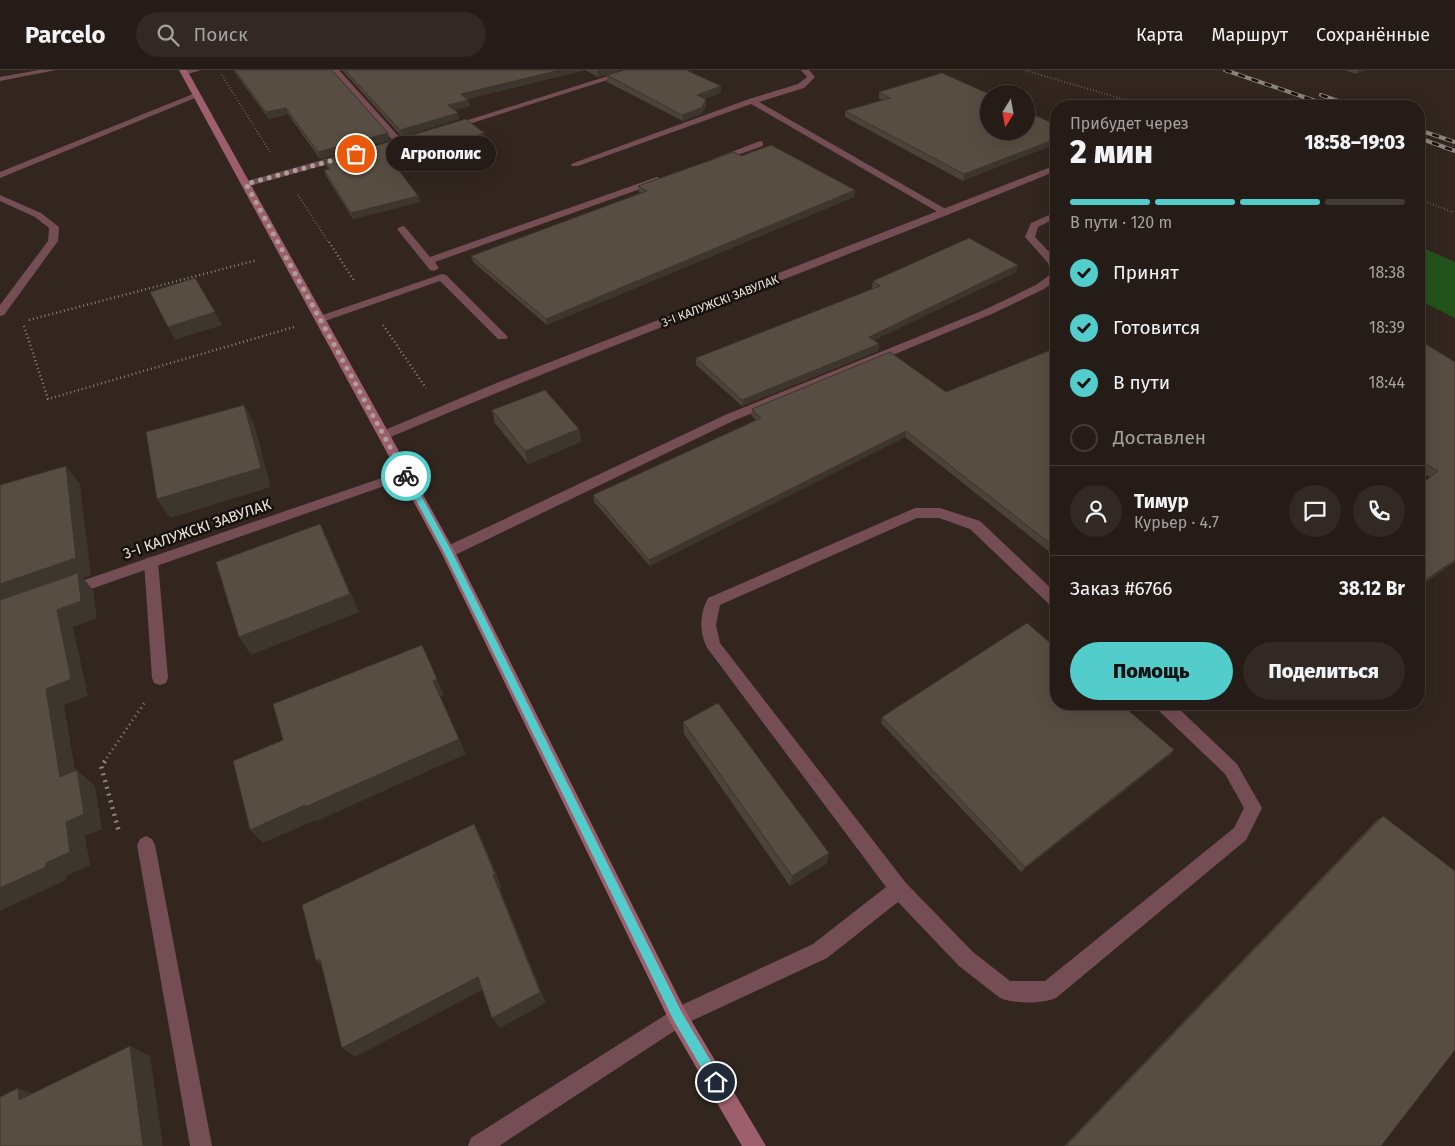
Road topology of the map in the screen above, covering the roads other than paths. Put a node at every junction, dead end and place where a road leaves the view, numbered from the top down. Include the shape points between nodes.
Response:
1 (52, 70) edge
2 (335, 70) edge
3 (635, 70) edge
4 (805, 70) edge
5 (189, 71) edge
6 (0, 79) edge
7 (196, 96) junction
8 (752, 100) junction
9 (436, 131) edge
10 (408, 140) edge
11 (760, 144) dead end
12 (356, 154) edge
13 (575, 164) dead end
14 (705, 164) edge
15 (1050, 170) edge
16 (0, 175) edge
17 (668, 177) edge
18 (246, 184) junction
19 (0, 198) edge
20 (946, 213) junction
21 (1050, 218) edge
22 (402, 230) dead end
23 (1050, 259) edge
24 (428, 261) junction
25 (442, 277) junction
26 (1050, 280) edge
27 (10, 299) junction
28 (0, 307) edge
29 (0, 313) edge
30 (321, 319) junction
31 (502, 337) dead end
32 (384, 435) junction
33 (405, 474) junction
34 (448, 552) junction
35 (151, 562) junction
36 (56, 595) edge
37 (1050, 596) edge
38 (160, 678) road end
39 (1169, 710) edge
40 (146, 846) road end
41 (899, 890) junction
42 (678, 1017) junction
43 (201, 1146) edge
44 (479, 1146) edge
45 (755, 1146) edge

1 - 6 street
2 - 10 street via 394,144
3 - 9 street
4 - 8 street via 811,76 801,86
5 - 7 street
7 - 16 street
7 - 18 street
8 - 13 street
8 - 20 street
11 - 14 street
12 - 18 street
15 - 20 street, 3-І КАЛУЖСКІ ЗАВУЛАК
17 - 24 street
18 - 30 street
19 - 27 street via 38,215 54,227 52,241
20 - 32 street, 3-І КАЛУЖСКІ ЗАВУЛАК
21 - 23 street via 1034,225 1030,237
22 - 24 street
24 - 25 street
25 - 30 street
25 - 31 street
26 - 34 street via 988,312 729,418
27 - 28 street
27 - 29 street
30 - 32 street
32 - 33 street
33 - 34 street
33 - 35 street, 3-І КАЛУЖСКІ ЗАВУЛАК
34 - 42 street
35 - 36 street, 3-І КАЛУЖСКІ ЗАВУЛАК
35 - 38 street
37 - 41 street via 975,525 940,513 915,513 713,602 708,625 713,645
39 - 41 street via 1232,769 1253,808 1240,834 1049,991 1007,991 966,960
40 - 43 street
41 - 42 street via 820,951
42 - 44 street
42 - 45 street

